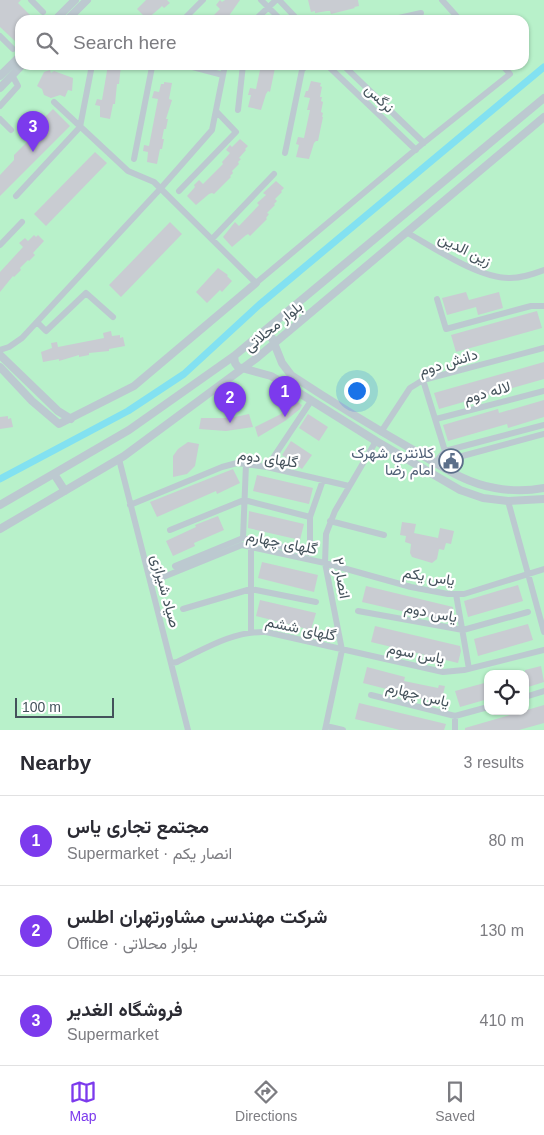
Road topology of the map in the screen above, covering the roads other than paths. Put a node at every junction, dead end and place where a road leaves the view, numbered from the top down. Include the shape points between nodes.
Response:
1 (31, 0) edge
2 (75, 0) edge
3 (87, 0) edge
4 (203, 0) edge
5 (261, 0) edge
6 (277, 0) edge
7 (442, 0) edge
8 (268, 7) junction
9 (43, 12) dead end
10 (421, 13) dead end
11 (60, 15) edge
12 (72, 15) edge
13 (188, 15) edge
14 (260, 15) edge
15 (276, 15) edge
16 (293, 15) edge
17 (412, 15) edge
18 (456, 15) edge
19 (0, 36) edge
20 (13, 49) dead end
21 (15, 61) edge
22 (17, 70) edge
23 (91, 70) edge
24 (151, 70) edge
25 (204, 70) edge
26 (224, 70) edge
27 (242, 70) edge
28 (302, 70) edge
29 (332, 70) edge
30 (348, 70) edge
31 (506, 70) edge
32 (12, 75) junction
33 (223, 75) junction
34 (0, 76) edge
35 (0, 88) edge
36 (544, 98) edge
37 (54, 102) dead end
38 (0, 106) edge
39 (238, 110) dead end
40 (216, 111) junction
41 (544, 117) edge
42 (0, 119) edge
43 (80, 127) junction
44 (11, 130) dead end
45 (424, 143) junction
46 (416, 150) junction
47 (285, 153) dead end
48 (134, 159) dead end
49 (274, 174) dead end
50 (161, 188) junction
51 (179, 191) dead end
52 (16, 196) dead end
53 (22, 222) dead end
54 (406, 232) junction
55 (212, 239) junction
56 (0, 244) edge
57 (544, 270) edge
58 (256, 283) junction
59 (437, 299) dead end
60 (544, 306) edge
61 (113, 317) dead end
62 (37, 322) junction
63 (263, 333) junction
64 (274, 345) junction
65 (544, 348) edge
66 (0, 350) edge
67 (0, 355) edge
68 (234, 356) junction
69 (0, 368) edge
70 (243, 368) junction
71 (423, 380) junction
72 (544, 391) edge
73 (311, 400) junction
74 (71, 418) junction
75 (436, 419) junction
76 (544, 425) edge
77 (381, 432) junction
78 (544, 434) edge
79 (376, 441) junction
80 (445, 451) junction
81 (118, 460) junction
82 (434, 463) junction
83 (246, 464) junction
84 (267, 467) junction
85 (444, 469) junction
86 (54, 474) junction
87 (323, 480) junction
88 (350, 486) junction
89 (544, 488) edge
90 (65, 491) junction
91 (544, 499) edge
92 (244, 500) junction
93 (508, 501) junction
94 (0, 505) edge
95 (130, 505) junction
96 (310, 517) junction
97 (330, 521) junction
98 (0, 529) edge
99 (170, 530) dead end
100 (384, 535) dead end
101 (243, 538) junction
102 (251, 546) junction
103 (325, 563) junction
104 (175, 566) dead end
105 (544, 569) edge
106 (528, 573) junction
107 (150, 582) junction
108 (251, 589) junction
109 (456, 594) junction
110 (316, 602) dead end
111 (183, 609) dead end
112 (358, 610) dead end
113 (528, 612) dead end
114 (463, 630) junction
115 (251, 631) junction
116 (544, 632) edge
117 (342, 650) junction
118 (544, 650) edge
119 (172, 663) junction
120 (469, 669) junction
121 (544, 692) edge
122 (371, 695) dead end
123 (529, 696) edge
124 (484, 708) edge
125 (455, 716) junction
126 (326, 728) edge
127 (188, 730) edge
128 (343, 730) edge
129 (455, 730) edge

1 - 9 street
2 - 11 street
3 - 12 street
4 - 13 street
5 - 8 street
6 - 8 street
6 - 16 street
7 - 18 street
8 - 14 street
8 - 15 street
10 - 17 street
19 - 20 street
21 - 34 street
22 - 32 street
23 - 43 street
24 - 48 street
25 - 33 street
26 - 33 street
27 - 39 street
28 - 47 street
29 - 46 street, نرگس
30 - 45 street, نرگس
31 - 45 street via 510,74
32 - 35 street
32 - 38 street via 18,86
33 - 40 street
36 - 63 street, بلوار محلاتی
37 - 43 street
40 - 50 street via 212,130
40 - 51 street via 236,132
41 - 54 street, بلوار محلاتی
42 - 44 street
43 - 50 street via 128,171
43 - 52 street
45 - 46 street
46 - 58 street
49 - 55 street
50 - 55 street
50 - 62 street
53 - 56 street
54 - 57 street, زین الدین via 488,275 509,278
54 - 64 street, بلوار محلاتی
55 - 58 street
58 - 74 street via 134,386
59 - 60 street via 446,329 531,306
61 - 62 street via 86,293 46,331
62 - 66 street via 22,338
63 - 64 street via 272,338
63 - 68 street, بلوار محلاتی
64 - 70 street, بلوار محلاتی
64 - 77 street via 291,375
65 - 71 street, دانش دوم
67 - 74 street via 58,411
68 - 70 street via 236,364
68 - 86 street, بلوار محلاتی via 129,430
69 - 74 street via 59,424
70 - 73 street via 270,376
70 - 81 street, بلوار محلاتی
71 - 75 street
71 - 77 street, دانش دوم via 410,388
72 - 75 street, لاله دوم
73 - 79 street
73 - 84 street
75 - 80 street
76 - 80 street
77 - 79 street
77 - 82 street
78 - 85 street via 455,458
79 - 88 street, انصار ۲
79 - 93 street via 460,490 483,498
80 - 82 street
81 - 90 street, بلوار محلاتی
81 - 95 street, صیاد شیرازی
82 - 85 street
83 - 84 street, گلهای دوم
83 - 92 street
83 - 95 street, گلهای دوم via 222,467
84 - 87 street, گلهای دوم
85 - 89 street via 494,488
86 - 90 street
86 - 94 street, بلوار محلاتی
87 - 88 street, گلهای دوم
87 - 96 street
88 - 97 street, انصار ۲
90 - 98 street, بلوار محلاتی
91 - 93 street
92 - 96 street
92 - 99 street
92 - 101 street
93 - 106 street
95 - 107 street, صیاد شیرازی
96 - 101 street via 310,553
97 - 100 street
97 - 103 street, انصار ۲ via 325,540
101 - 104 street
102 - 103 street, گلهای چهارم
102 - 107 street, گلهای چهارم via 242,544
102 - 108 street
103 - 109 street, یاس یکم via 410,587
103 - 117 street, انصار ۲
105 - 106 street, یاس یکم
106 - 109 street, یاس یکم
106 - 116 street
107 - 119 street, صیاد شیرازی
108 - 110 street
108 - 111 street
108 - 115 street
109 - 114 street
112 - 114 street, یاس دوم
113 - 114 street, یاس دوم
114 - 120 street
115 - 117 street, گلهای ششم
115 - 119 street, گلهای ششم
117 - 120 street, یاس سوم via 444,672
117 - 126 street, انصار ۲
118 - 120 street, یاس سوم
119 - 127 street, صیاد شیرازی
121 - 123 street
122 - 125 street, یاس چهارم
124 - 125 street, یاس چهارم
125 - 129 street
126 - 128 street

